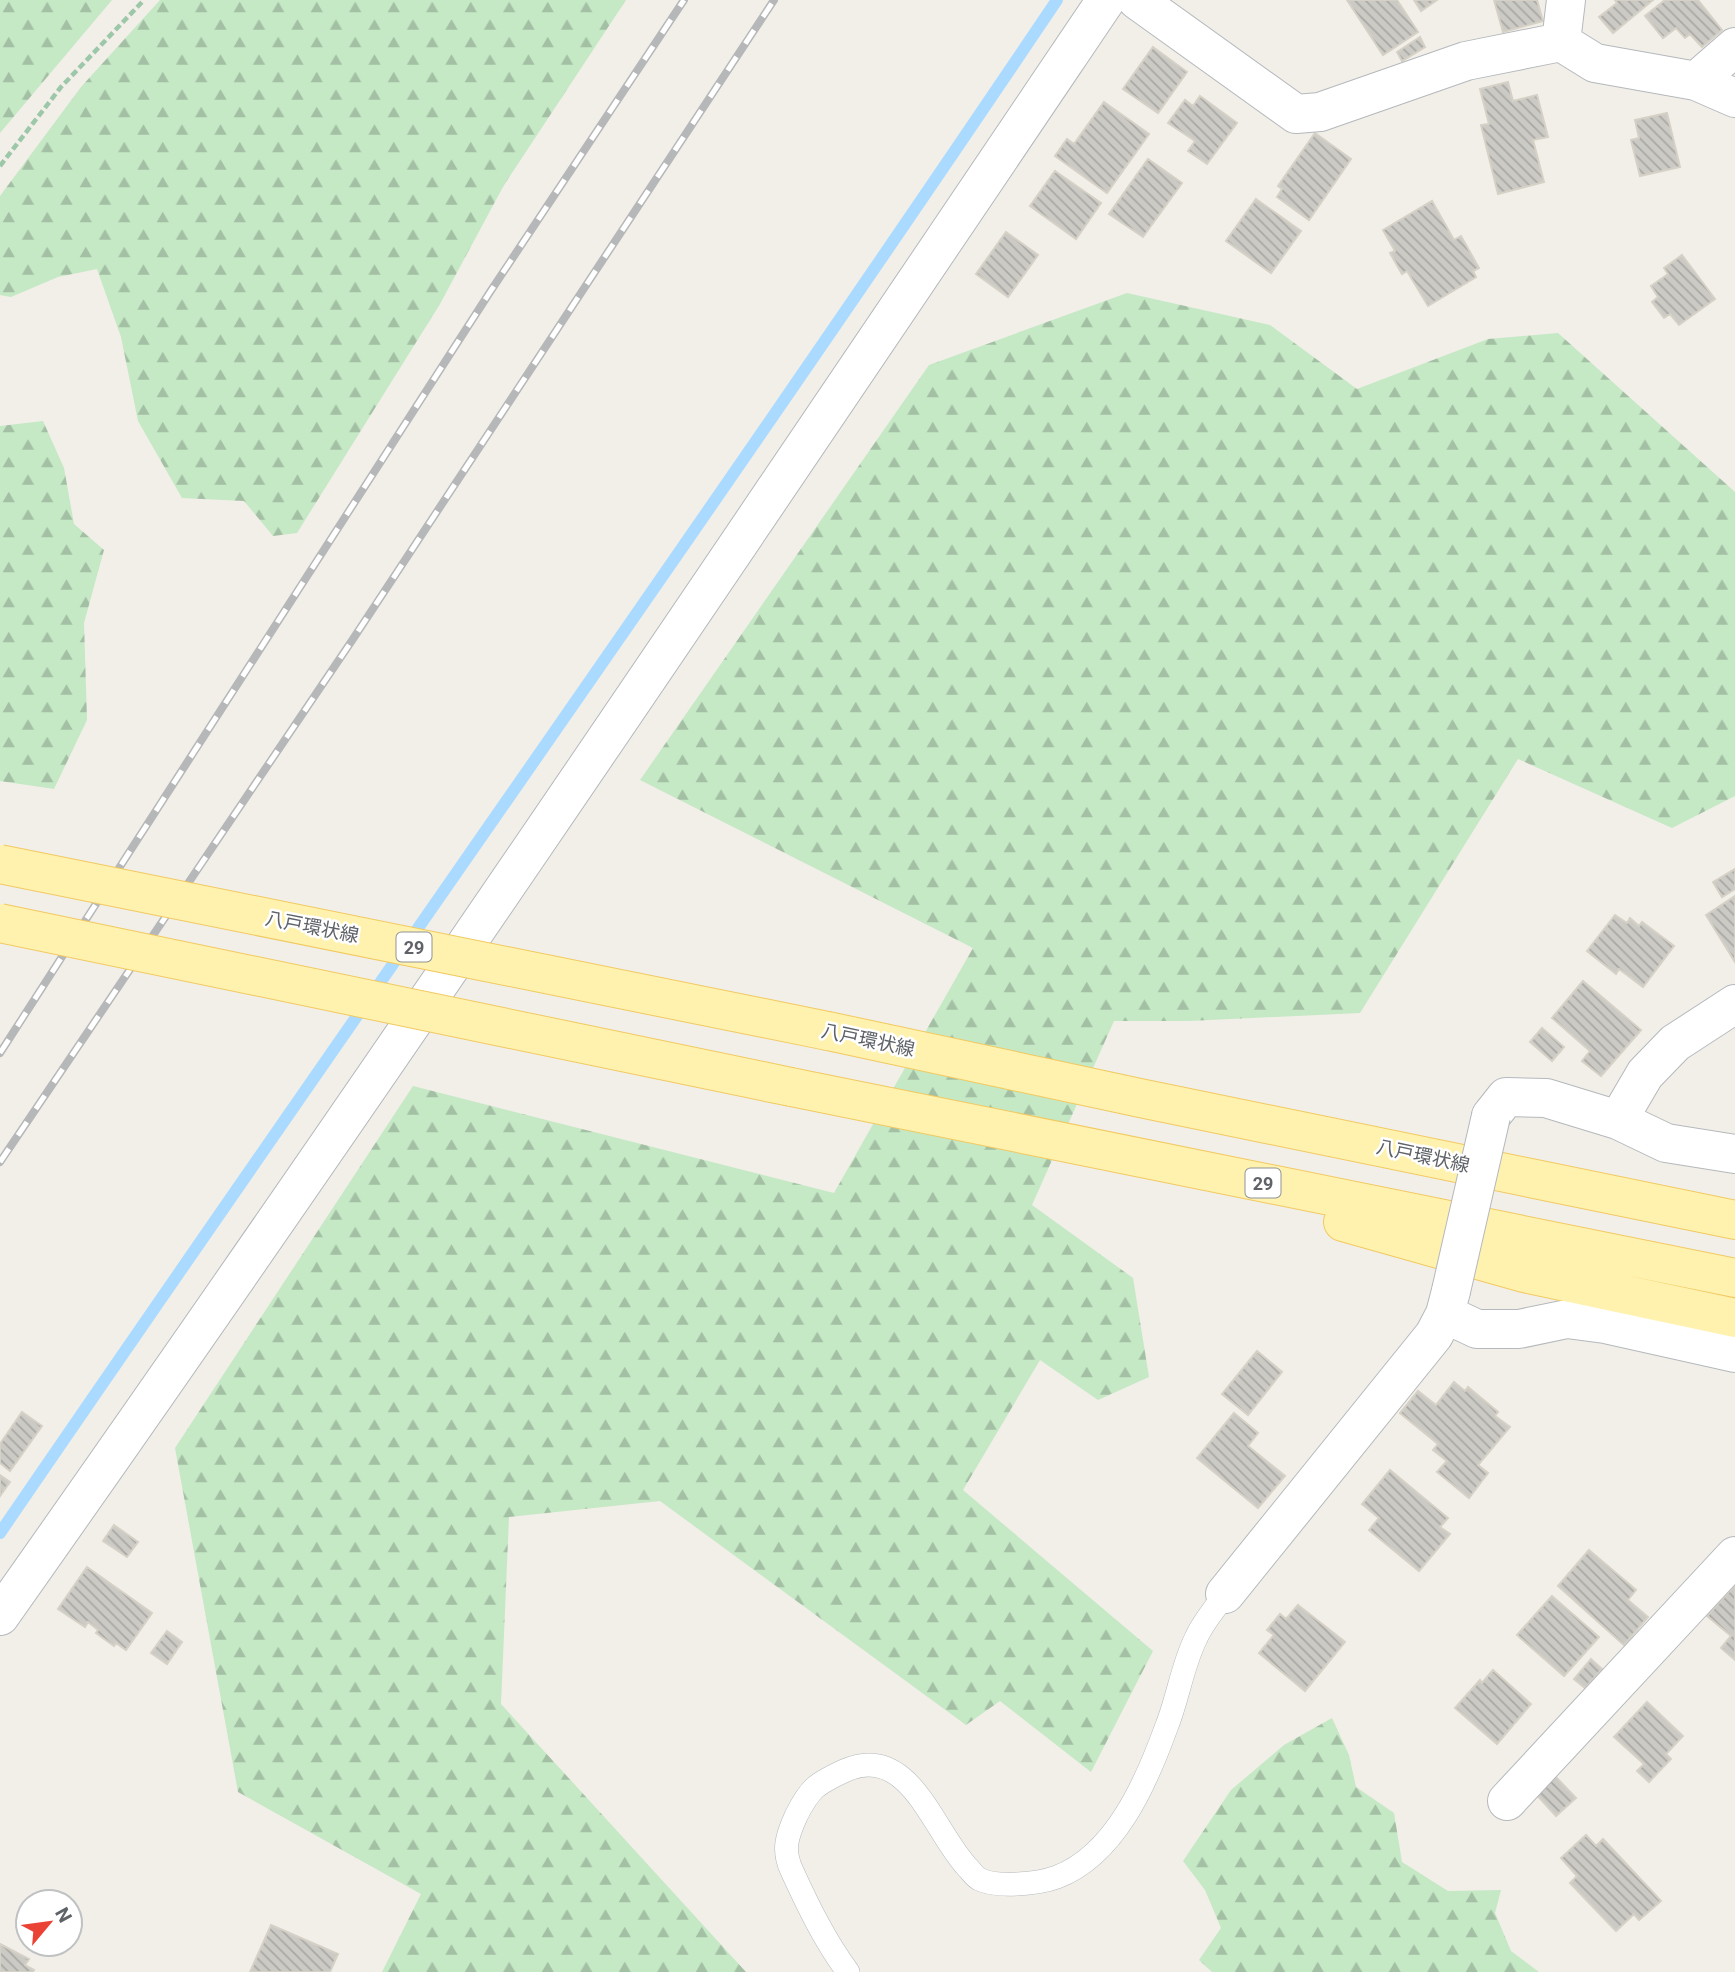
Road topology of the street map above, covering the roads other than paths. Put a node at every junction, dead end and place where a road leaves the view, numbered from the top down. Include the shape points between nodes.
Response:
1 (1106, 0) edge
2 (1137, 0) edge
3 (1566, 0) edge
4 (1561, 42) junction
5 (1735, 47) edge
6 (1696, 81) junction
7 (1735, 98) edge
8 (0, 864) edge
9 (0, 923) edge
10 (1733, 1008) edge
11 (1140, 1098) junction
12 (1618, 1120) junction
13 (1045, 1139) junction
14 (1735, 1154) edge
15 (1735, 1194) edge
16 (1735, 1220) edge
17 (1735, 1278) edge
18 (1448, 1302) junction
19 (1735, 1318) edge
20 (1735, 1353) edge
21 (1735, 1556) edge
22 (1225, 1594) joint
23 (0, 1616) edge
24 (1507, 1801) dead end
25 (848, 1972) edge

1 - 23 street via 214,1313
2 - 4 street via 1296,114 1320,112 1466,61
3 - 4 street
4 - 6 street via 1595,63
5 - 6 street
6 - 7 street
8 - 11 main road, 八戸環状線 / 29, bridge
9 - 13 main road, 29, bridge
10 - 12 street via 1675,1043 1644,1074
11 - 15 main road, 29 via 1228,1107 1558,1159
11 - 16 main road, 八戸環状線 / 29
12 - 14 street via 1666,1143
12 - 18 street, bridge via 1546,1098 1506,1097 1491,1116
13 - 17 main road, 29
13 - 19 main road, 29 via 1524,1273
18 - 20 street via 1477,1329 1519,1329 1567,1319
18 - 22 street via 1434,1335
21 - 24 street
22 - 25 lane via 1196,1637 1166,1728 1119,1828 1093,1855 1057,1877 1022,1884 978,1879 957,1857 916,1792 895,1772 873,1764 850,1768 817,1783 787,1835 786,1858 829,1946

